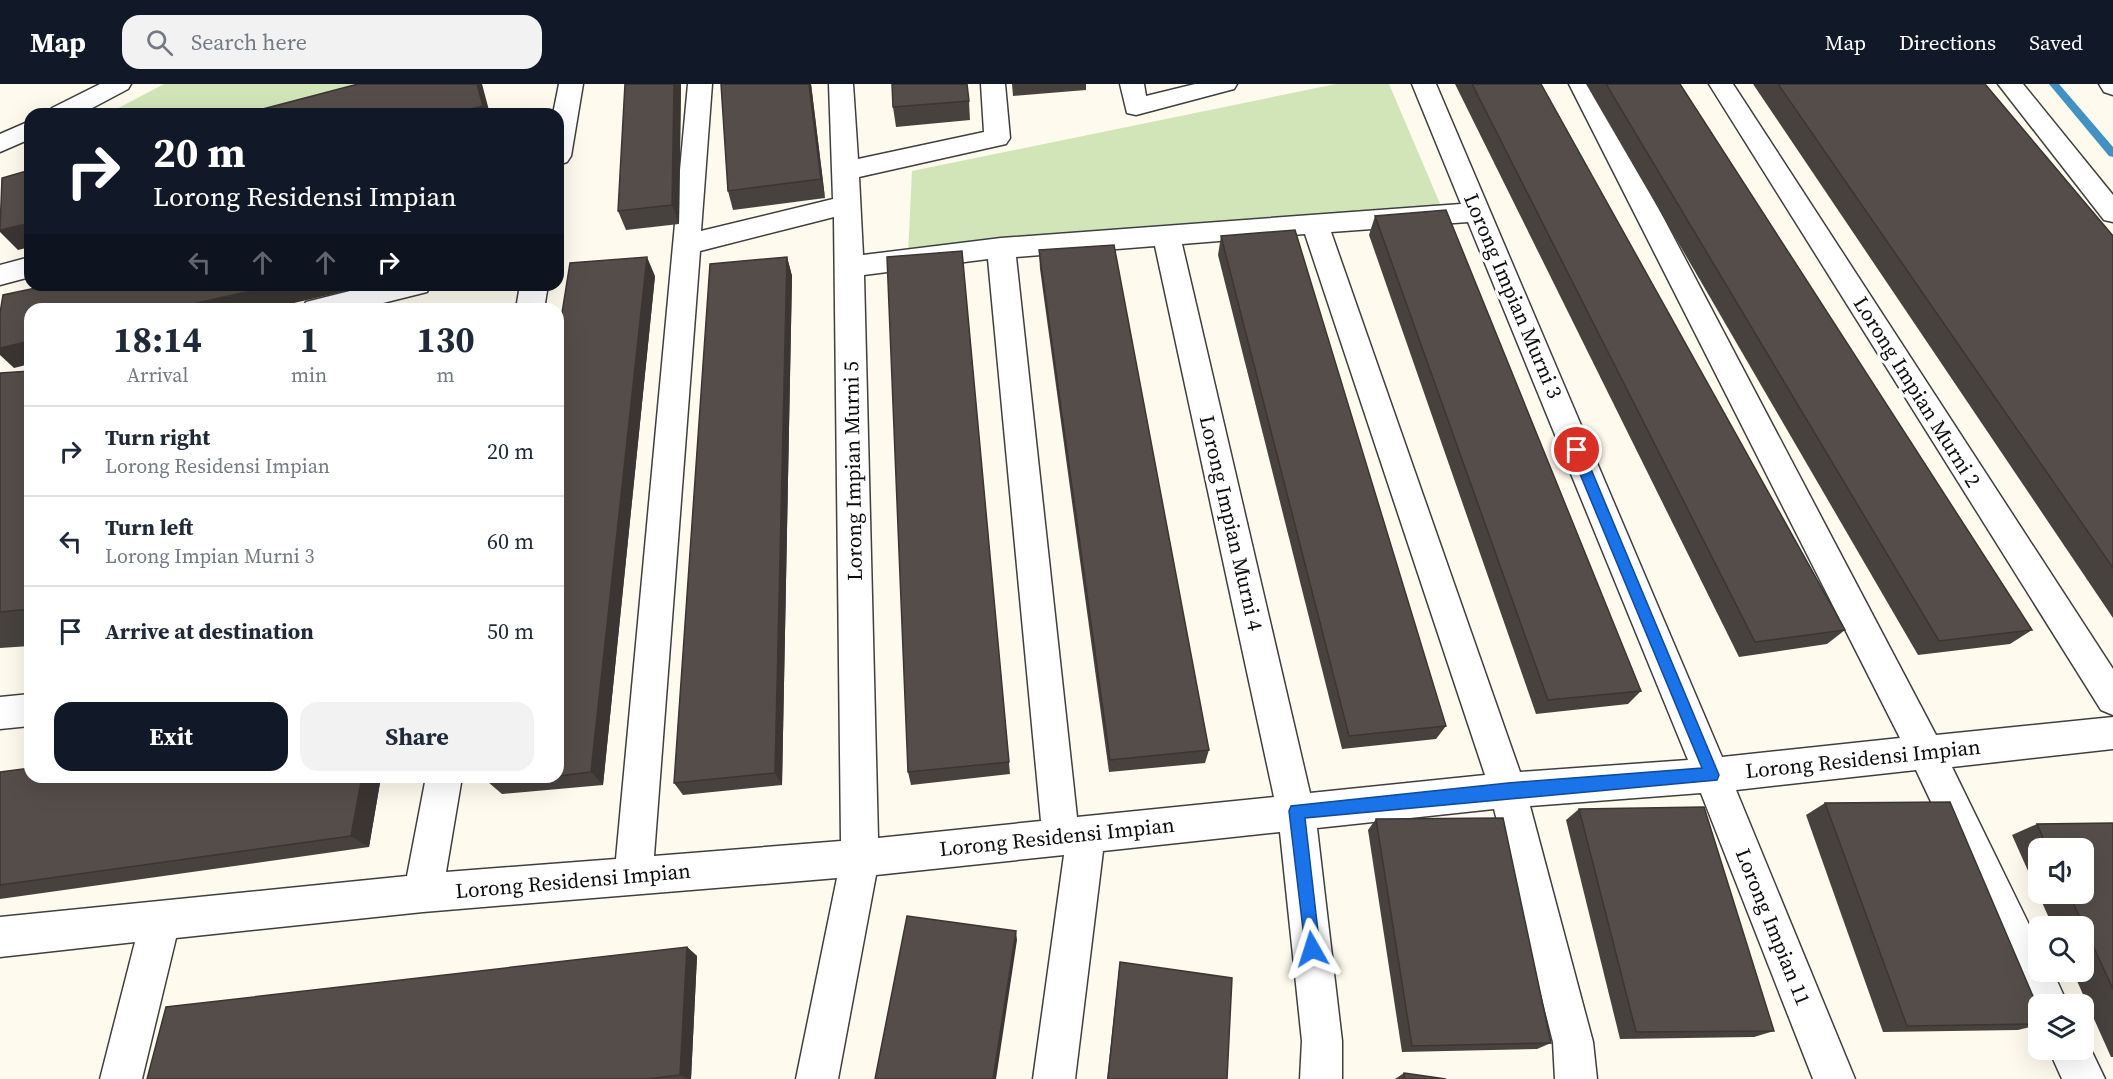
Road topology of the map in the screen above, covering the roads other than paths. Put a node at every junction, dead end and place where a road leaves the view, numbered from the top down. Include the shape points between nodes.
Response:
1 (119, 84) edge
2 (571, 84) edge
3 (700, 84) edge
4 (841, 84) edge
5 (993, 84) edge
6 (1225, 84) edge
7 (1424, 84) edge
8 (1581, 84) edge
9 (1722, 84) edge
10 (2010, 84) edge
11 (1134, 95) edge
12 (73, 108) edge
13 (564, 120) edge
14 (24, 132) edge
15 (0, 144) edge
16 (844, 171) junction
17 (846, 205) junction
18 (1478, 212) junction
19 (2113, 213) edge
20 (1315, 224) junction
21 (1166, 236) junction
22 (688, 244) junction
23 (1001, 248) junction
24 (850, 267) junction
25 (24, 269) edge
26 (0, 275) edge
27 (392, 291) edge
28 (341, 303) edge
29 (2113, 699) edge
30 (24, 711) edge
31 (0, 713) edge
32 (2113, 733) edge
33 (1926, 752) junction
34 (1712, 775) junction
35 (443, 783) edge
36 (1508, 790) junction
37 (1296, 811) junction
38 (1073, 835) junction
39 (860, 858) junction
40 (633, 876) junction
41 (423, 893) junction
42 (160, 922) junction
43 (0, 937) edge
44 (2044, 994) edge
45 (2075, 1060) edge
46 (121, 1079) edge
47 (817, 1079) edge
48 (1054, 1079) edge
49 (1321, 1079) edge
50 (1576, 1079) edge
51 (1834, 1079) edge
52 (2084, 1079) edge

1 - 12 street
2 - 13 street
3 - 22 street
4 - 16 street, Lorong Impian Murni 5
5 - 16 street via 997,138
6 - 11 street
7 - 18 street, Lorong Impian Murni 3
8 - 33 street
9 - 29 street, Lorong Impian Murni 2
10 - 19 street
14 - 15 street
16 - 17 street, Lorong Impian Murni 5
17 - 22 street
17 - 24 street, Lorong Impian Murni 5
18 - 20 street
18 - 34 street, Lorong Impian Murni 3
20 - 21 street
20 - 36 street
21 - 23 street
21 - 37 street, Lorong Impian Murni 4
22 - 40 street
23 - 24 street
23 - 38 street
24 - 39 street, Lorong Impian Murni 5
25 - 26 street
27 - 28 street
30 - 31 street
32 - 33 street, Lorong Residensi Impian
33 - 34 street, Lorong Residensi Impian
33 - 44 street
34 - 36 street, Lorong Residensi Impian
34 - 51 street, Lorong Impian 11
35 - 41 street
36 - 37 street, Lorong Residensi Impian
36 - 50 street via 1573,1042
37 - 38 street, Lorong Residensi Impian
37 - 49 street, Lorong Impian Murni 4 via 1322,1041
38 - 39 street, Lorong Residensi Impian
38 - 48 street
39 - 40 street, Lorong Residensi Impian
39 - 47 street, Lorong Impian Murni 5
40 - 41 street, Lorong Residensi Impian
41 - 42 street, Lorong Residensi Impian
42 - 43 street, Lorong Residensi Impian
42 - 46 street
45 - 52 street

